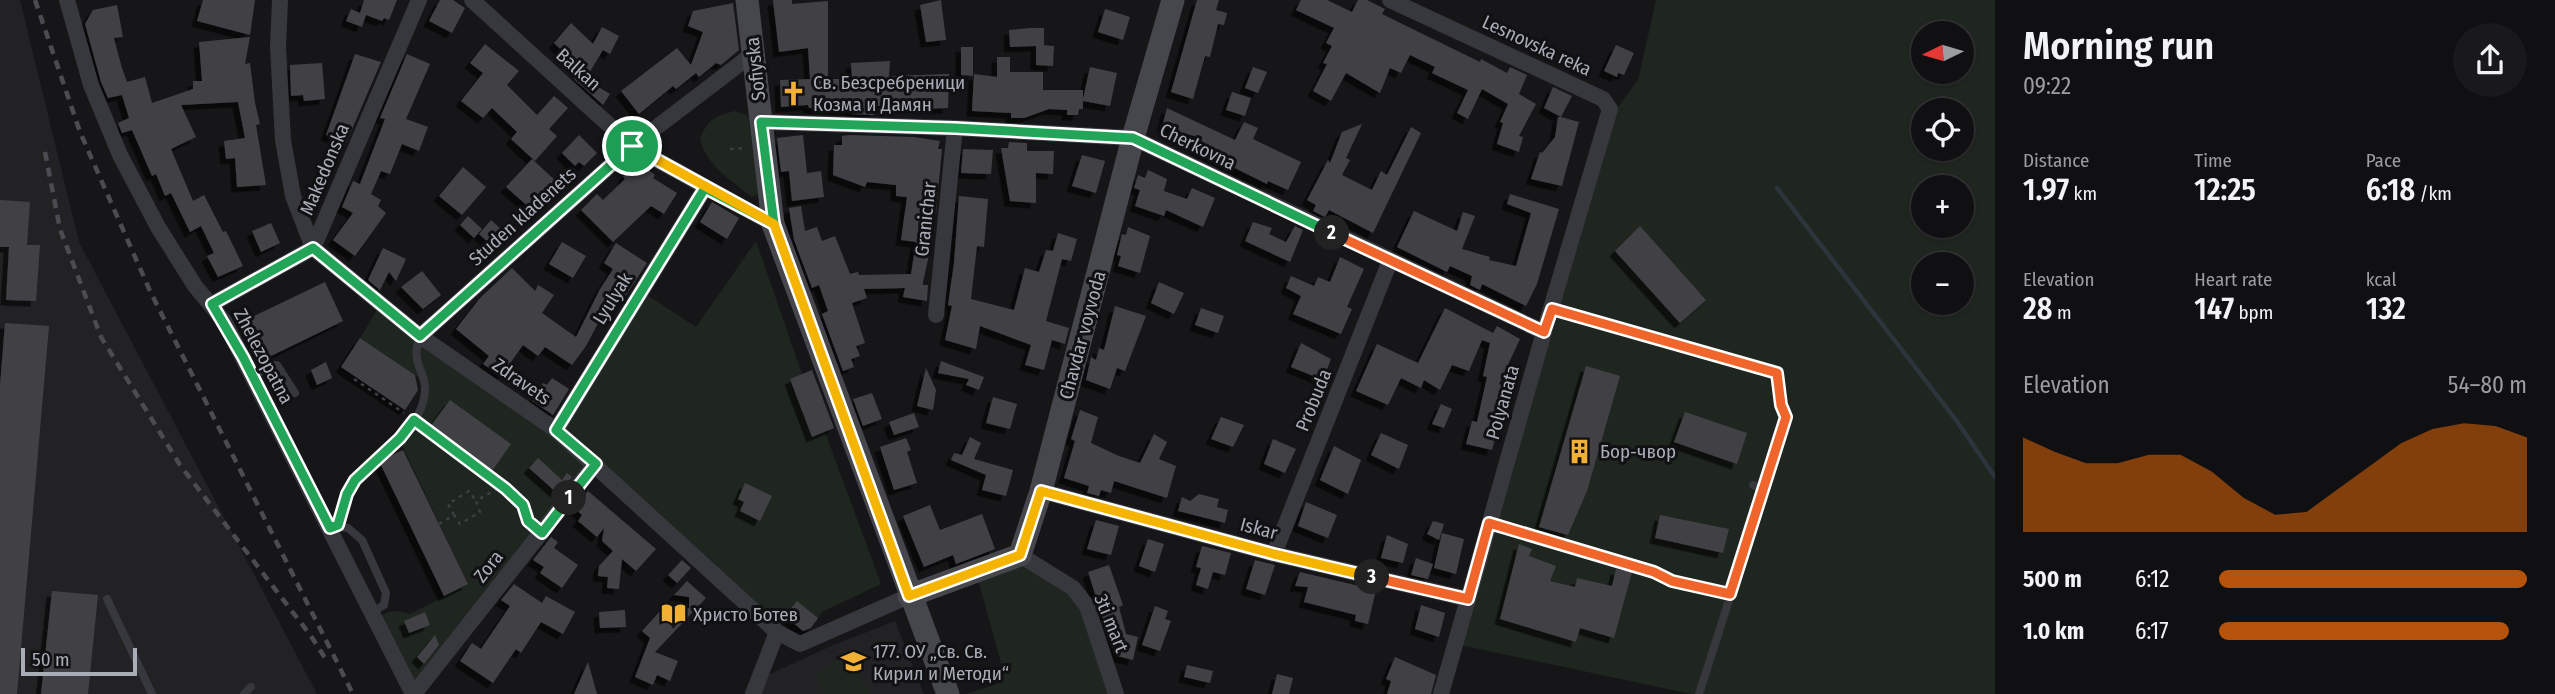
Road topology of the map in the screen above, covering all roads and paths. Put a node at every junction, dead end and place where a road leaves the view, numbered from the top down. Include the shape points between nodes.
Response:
1 (67, 0) edge
2 (280, 0) edge
3 (419, 0) edge
4 (472, 0) edge
5 (747, 0) edge
6 (1173, 0) edge
7 (1390, 0) edge
8 (754, 53) junction
9 (761, 122) junction
10 (1606, 124) joint
11 (955, 128) junction
12 (1133, 138) junction
13 (632, 146) junction
14 (754, 146) dead end
15 (730, 149) dead end
16 (705, 188) junction
17 (774, 224) junction
18 (313, 248) junction
19 (1390, 261) junction
20 (212, 304) junction
21 (1552, 309) junction
22 (936, 315) dead end
23 (1544, 332) junction
24 (420, 336) junction
25 (253, 376) junction
26 (354, 379) dead end
27 (295, 393) dead end
28 (414, 420) junction
29 (556, 430) junction
30 (596, 464) junction
31 (1753, 485) dead end
32 (502, 486) junction
33 (1763, 489) junction
34 (1041, 491) junction
35 (476, 501) junction
36 (454, 515) junction
37 (1489, 523) junction
38 (439, 524) dead end
39 (334, 527) junction
40 (542, 533) junction
41 (1274, 554) junction
42 (1020, 555) junction
43 (1654, 572) joint
44 (1730, 594) junction
45 (909, 596) junction
46 (107, 598) dead end
47 (1468, 599) junction
48 (372, 612) junction
49 (777, 632) junction
50 (152, 694) edge
51 (413, 694) edge
52 (753, 694) edge
53 (948, 694) edge
54 (1116, 694) edge
55 (1441, 694) edge
56 (1699, 694) edge

1 - 20 street, Zhelezopatna via 91,85 120,155 158,228
2 - 18 street, Zdravets via 283,140 293,196
3 - 18 street, Makedonska
4 - 13 street, Balkan
5 - 8 street, Sofiyska
6 - 12 street, Chavdar voyvoda
7 - 10 street, Lesnovska reka via 1603,99 1610,109
8 - 9 street, Sofiyska
8 - 13 street, Studen kladenets
9 - 11 street, Cherkovna
9 - 17 street, Sofiyska
10 - 21 street, Polyanata
11 - 12 street, Cherkovna
11 - 22 street, Granichar
12 - 19 street, Cherkovna
12 - 34 street, Chavdar voyvoda
13 - 16 street, Balkan
13 - 24 street, Studen kladenets
14 - 15 path
16 - 17 street, Balkan
16 - 29 street, Lyulyak
17 - 45 street, Sofiyska
18 - 20 street
18 - 24 street, Zdravets
19 - 23 street, Cherkovna
19 - 41 street, Probuda
20 - 25 street, Zhelezopatna
21 - 23 street, Polyanata
21 - 33 lane via 1777,373 1786,417
23 - 37 street, Polyanata
24 - 28 lane via 415,360 426,385
24 - 29 street, Zdravets
25 - 27 lane via 277,365
25 - 39 street, Zhelezopatna
26 - 28 path
28 - 32 path
28 - 39 lane via 355,480
29 - 30 street, Zdravets
30 - 40 street, Zora
30 - 49 street, Zdravets
31 - 33 lane
32 - 35 path
32 - 40 path via 523,505 528,521
33 - 44 lane
34 - 41 street, Iskar
34 - 42 street, Chavdar voyvoda
35 - 36 path via 481,512 460,524
35 - 36 path via 469,491 448,504
36 - 38 path
37 - 43 lane
37 - 47 street, Polyanata
39 - 48 street, Zhelezopatna
39 - 48 lane via 348,528 362,540 386,593 384,605
40 - 51 street, Zora
41 - 47 street, Iskar
42 - 45 street
42 - 54 street, 3ti mart via 1073,588 1087,606
43 - 44 path via 1672,581
44 - 56 lane
45 - 49 street, Zdravets via 800,644
45 - 53 street, Sofiyska
46 - 50 lane
47 - 55 street, Polyanata
48 - 51 street, Zhelezopatna
49 - 52 street

